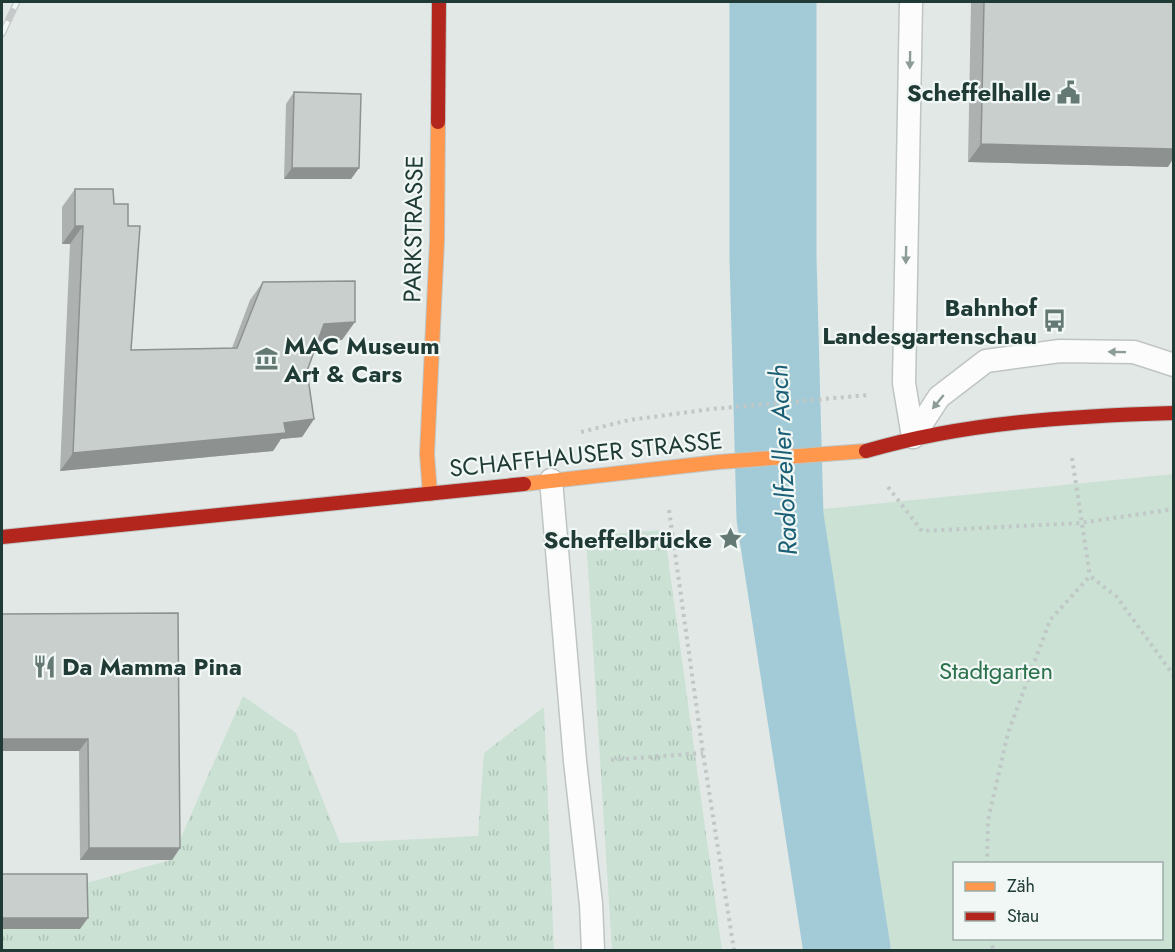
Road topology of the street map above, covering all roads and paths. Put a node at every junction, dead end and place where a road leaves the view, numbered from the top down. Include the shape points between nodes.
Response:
1 (439, 2) edge
2 (911, 2) edge
3 (1173, 365) edge
4 (859, 397) dead end
5 (1173, 413) edge
6 (1068, 416) junction
7 (571, 435) dead end
8 (913, 437) junction
9 (861, 452) junction
10 (552, 480) junction
11 (430, 494) junction
12 (667, 499) dead end
13 (1173, 509) edge
14 (1080, 523) junction
15 (2, 537) edge
16 (1090, 576) junction
17 (1173, 676) edge
18 (703, 753) junction
19 (575, 761) junction
20 (987, 862) edge
21 (593, 951) edge
22 (734, 951) edge

1 - 11 main road, PARKSTRASSE via 437,241 427,454
2 -> 8 lane via 904,383
3 -> 8 lane via 1134,352 1071,351 986,361 939,397
4 - 7 path via 628,420
5 - 6 main road, SCHAFFHAUSER STRASSE
6 - 8 main road, SCHAFFHAUSER STRASSE
6 - 14 path
8 - 9 main road, SCHAFFHAUSER STRASSE
9 - 10 main road, SCHAFFHAUSER STRASSE
9 - 14 path via 922,531
10 - 11 main road, SCHAFFHAUSER STRASSE
10 - 19 lane
11 - 15 main road, SCHAFFHAUSER STRASSE
12 - 18 path
13 - 14 path
14 - 16 path
16 - 17 path via 1117,597
16 - 20 path via 1050,620 1008,733 988,820
18 - 19 path
18 - 22 path
19 - 21 lane

